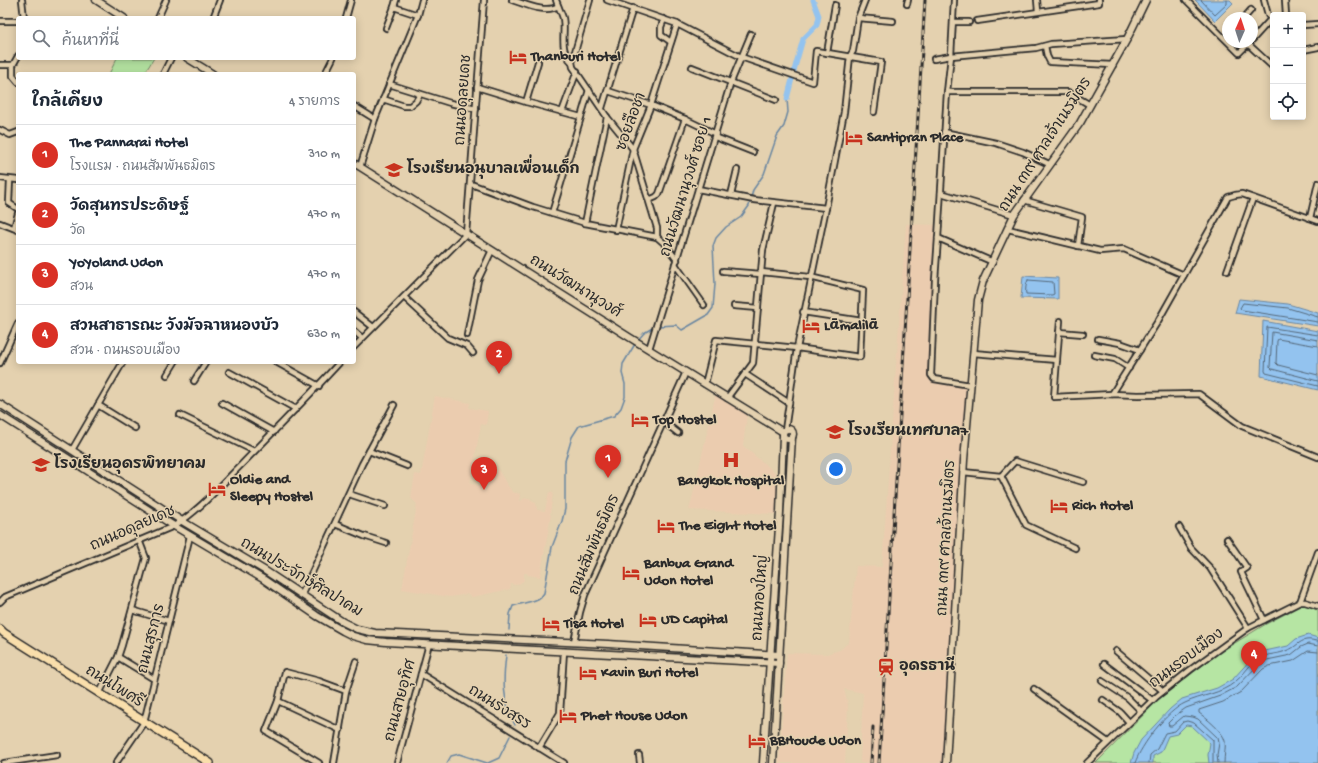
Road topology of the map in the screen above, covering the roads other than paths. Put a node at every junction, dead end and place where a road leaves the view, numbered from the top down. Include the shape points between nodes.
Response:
1 (22, 0) edge
2 (96, 0) edge
3 (166, 0) edge
4 (220, 0) edge
5 (351, 0) edge
6 (396, 0) edge
7 (422, 0) edge
8 (484, 0) edge
9 (512, 0) edge
10 (556, 0) edge
11 (590, 0) edge
12 (607, 0) edge
13 (865, 0) edge
14 (954, 0) edge
15 (1037, 0) edge
16 (1069, 0) edge
17 (1099, 0) edge
18 (1146, 0) edge
19 (1186, 0) edge
20 (1264, 0) edge
21 (1285, 0) edge
22 (835, 5) dead end
23 (558, 6) junction
24 (394, 7) junction
25 (1070, 7) junction
26 (634, 8) junction
27 (1038, 11) junction
28 (1286, 12) edge
29 (418, 15) junction
30 (24, 16) edge
31 (121, 16) edge
32 (159, 16) edge
33 (214, 16) edge
34 (347, 16) edge
35 (858, 18) junction
36 (1270, 18) edge
37 (664, 19) junction
38 (0, 21) edge
39 (16, 21) edge
40 (893, 21) dead end
41 (977, 21) dead end
42 (952, 22) junction
43 (970, 22) dead end
44 (1270, 22) edge
45 (677, 24) junction
46 (1318, 24) edge
47 (1306, 25) edge
48 (386, 28) dead end
49 (752, 34) dead end
50 (1222, 34) edge
51 (1258, 34) edge
52 (1128, 39) junction
53 (672, 42) junction
54 (1046, 46) junction
55 (1318, 47) edge
56 (1235, 48) edge
57 (1244, 48) edge
58 (1256, 48) edge
59 (1306, 49) edge
60 (827, 53) junction
61 (850, 56) junction
62 (741, 57) junction
63 (949, 57) junction
64 (934, 59) dead end
65 (16, 60) edge
66 (170, 60) edge
67 (191, 60) edge
68 (332, 60) edge
69 (538, 62) dead end
70 (572, 62) junction
71 (1270, 64) edge
72 (13, 65) junction
73 (1113, 65) junction
74 (0, 66) edge
75 (692, 67) dead end
76 (164, 72) edge
77 (210, 72) edge
78 (325, 72) edge
79 (577, 72) junction
80 (16, 80) edge
81 (731, 82) junction
82 (389, 84) junction
83 (477, 87) junction
84 (589, 90) junction
85 (608, 91) junction
86 (947, 92) junction
87 (420, 94) junction
88 (383, 100) junction
89 (776, 100) dead end
90 (526, 102) junction
91 (651, 105) junction
92 (1090, 105) junction
93 (356, 107) edge
94 (602, 108) junction
95 (476, 109) junction
96 (562, 112) junction
97 (874, 112) dead end
98 (581, 117) junction
99 (607, 117) junction
100 (375, 119) junction
101 (685, 119) junction
102 (0, 130) edge
103 (944, 132) junction
104 (16, 133) edge
105 (715, 135) junction
106 (633, 149) junction
107 (753, 152) dead end
108 (356, 164) edge
109 (1049, 164) junction
110 (360, 167) junction
111 (737, 170) dead end
112 (0, 178) edge
113 (10, 180) junction
114 (16, 180) edge
115 (471, 184) junction
116 (1318, 184) edge
117 (698, 190) junction
118 (941, 193) junction
119 (730, 195) junction
120 (1253, 198) junction
121 (649, 200) junction
122 (1024, 200) junction
123 (774, 203) junction
124 (16, 208) edge
125 (826, 208) junction
126 (552, 213) junction
127 (1014, 215) junction
128 (1310, 218) junction
129 (1318, 221) edge
130 (0, 223) edge
131 (585, 223) junction
132 (16, 229) edge
133 (1008, 229) junction
134 (616, 230) junction
135 (466, 234) junction
136 (657, 237) junction
137 (938, 238) junction
138 (1078, 246) junction
139 (492, 250) junction
140 (676, 262) junction
141 (993, 262) junction
142 (723, 271) dead end
143 (1227, 271) dead end
144 (761, 273) junction
145 (1184, 275) junction
146 (810, 277) junction
147 (404, 297) junction
148 (704, 306) dead end
149 (734, 306) dead end
150 (758, 308) junction
151 (803, 312) junction
152 (356, 314) edge
153 (862, 321) junction
154 (1060, 321) dead end
155 (16, 327) edge
156 (373, 327) junction
157 (1059, 332) junction
158 (356, 333) edge
159 (1083, 334) dead end
160 (467, 335) dead end
161 (362, 338) junction
162 (1098, 339) dead end
163 (755, 344) junction
164 (356, 345) edge
165 (796, 348) junction
166 (649, 349) junction
167 (1140, 350) junction
168 (473, 353) dead end
169 (973, 353) junction
170 (1094, 355) dead end
171 (1057, 360) junction
172 (0, 363) edge
173 (121, 364) edge
174 (174, 364) edge
175 (205, 364) edge
176 (280, 364) edge
177 (338, 364) edge
178 (1129, 368) junction
179 (229, 372) dead end
180 (686, 372) junction
181 (745, 374) junction
182 (167, 375) dead end
183 (194, 381) dead end
184 (705, 384) junction
185 (970, 385) junction
186 (319, 386) junction
187 (1112, 394) junction
188 (727, 398) junction
189 (222, 403) dead end
190 (789, 403) junction
191 (0, 404) edge
192 (98, 405) junction
193 (394, 405) dead end
194 (296, 409) junction
195 (0, 415) edge
196 (180, 415) dead end
197 (664, 422) junction
198 (136, 428) dead end
199 (274, 432) junction
200 (784, 432) junction
201 (678, 433) dead end
202 (72, 450) junction
203 (254, 451) junction
204 (369, 451) junction
205 (1318, 456) edge
206 (70, 460) junction
207 (782, 463) junction
208 (791, 463) junction
209 (407, 466) dead end
210 (963, 472) junction
211 (1001, 476) junction
212 (1083, 482) dead end
213 (349, 494) junction
214 (384, 506) dead end
215 (182, 521) junction
216 (335, 524) junction
217 (174, 526) junction
218 (1179, 527) dead end
219 (195, 529) junction
220 (190, 536) junction
221 (1227, 539) dead end
222 (140, 540) junction
223 (386, 543) dead end
224 (1075, 548) dead end
225 (1318, 552) edge
226 (302, 594) junction
227 (2, 597) edge
228 (297, 601) junction
229 (0, 602) edge
230 (1300, 602) junction
231 (1318, 606) edge
232 (132, 610) junction
233 (1264, 620) junction
234 (169, 621) junction
235 (1248, 628) junction
236 (1, 632) edge
237 (431, 636) junction
238 (496, 638) junction
239 (574, 642) junction
240 (429, 644) junction
241 (662, 647) junction
242 (495, 648) junction
243 (678, 648) junction
244 (564, 651) junction
245 (1116, 651) dead end
246 (573, 652) junction
247 (770, 654) junction
248 (779, 655) junction
249 (660, 656) junction
250 (118, 657) junction
251 (677, 657) junction
252 (356, 661) dead end
253 (770, 662) junction
254 (779, 663) junction
255 (1104, 664) dead end
256 (421, 674) junction
257 (154, 679) junction
258 (1102, 681) dead end
259 (1034, 689) dead end
260 (346, 691) junction
261 (1164, 691) junction
262 (99, 694) junction
263 (1102, 700) dead end
264 (1152, 700) junction
265 (278, 701) junction
266 (1141, 711) junction
267 (144, 722) junction
268 (1129, 722) junction
269 (340, 730) junction
270 (1108, 742) junction
271 (539, 748) junction
272 (56, 755) dead end
273 (639, 755) dead end
274 (4, 763) edge
275 (116, 763) edge
276 (210, 763) edge
277 (319, 763) edge
278 (334, 763) edge
279 (397, 763) edge
280 (564, 763) edge
281 (640, 763) edge
282 (763, 763) edge
283 (773, 763) edge
284 (946, 763) edge
285 (1087, 763) edge

1 - 30 street
2 - 31 street
3 - 32 street
4 - 33 street
5 - 34 street
6 - 24 street
7 - 29 street
8 - 83 street, ถนนอดุลยเดช
9 - 23 street via 534,7
10 - 23 street
11 - 70 street
12 - 26 street
13 - 35 street
14 - 42 street
15 - 27 street
16 - 25 street
17 - 25 street via 1100,3
18 - 52 street, ถนน ๓๙ ศาลเจ้าเนรมิตร
19 - 50 street
20 - 36 street
21 - 28 street
22 - 60 street
23 - 70 street via 563,18 564,49
24 - 29 street
24 - 48 street
25 - 27 street
26 - 37 street
26 - 85 street
27 - 41 street
29 - 82 street
35 - 40 street
35 - 61 street via 854,51
37 - 45 street
37 - 53 street via 661,35
38 - 39 street
42 - 43 street
42 - 63 street
44 - 51 street
45 - 53 street, ซอยลือชา
45 - 62 street
46 - 47 street
49 - 62 street, ถนนวัฒนานุวงศ์ ซอย 1
52 - 54 street
52 - 73 street, ถนน ๓๙ ศาลเจ้าเนรมิตร
53 - 91 street, ซอยลือชา
54 - 63 street
54 - 73 street via 1050,62
55 - 59 street
56 - 57 street via 1239,53
58 - 71 street
60 - 61 street
60 - 62 street via 816,51 813,82
61 - 97 street via 881,62
61 - 125 street via 844,112
62 - 81 street, ถนนวัฒนานุวงศ์ ซอย 1
63 - 64 street
63 - 86 street
65 - 72 street
66 - 76 street
67 - 77 street
68 - 78 street
69 - 90 street
70 - 79 street
72 - 74 street
72 - 80 street via 13,76
73 - 92 street, ถนน ๓๙ ศาลเจ้าเนรมิตร
75 - 81 street
79 - 84 street
79 - 96 street
81 - 89 street
81 - 105 street, ถนนวัฒนานุวงศ์ ซอย 1
82 - 87 street
82 - 88 street
83 - 90 street
83 - 95 street, ถนนอดุลยเดช
84 - 94 street
84 - 98 street
85 - 91 street
85 - 94 street
86 - 92 street via 1068,92
86 - 103 street
87 - 88 street via 410,106
87 - 95 street
88 - 100 street
90 - 96 street
91 - 101 street
91 - 106 street, ซอยลือชา
92 - 109 street, ถนน ๓๙ ศาลเจ้าเนรมิตร via 1080,124
93 - 100 street
94 - 99 street
95 - 115 street, ถนนอดุลยเดช
96 - 98 street
98 - 126 street
99 - 106 street
99 - 131 street
100 - 110 street
101 - 105 street
101 - 121 street via 658,194
102 - 104 street via 10,135
103 - 109 street via 996,143
103 - 118 street
105 - 107 street
105 - 117 street, ถนนวัฒนานุวงศ์ ซอย 1
106 - 121 street
106 - 134 street, ซอยลือชา
108 - 110 street, ถนนวัฒนานุวงศ์
109 - 122 street, ถนน ๓๙ ศาลเจ้าเนรมิตร
110 - 135 street, ถนนวัฒนานุวงศ์
111 - 119 street
112 - 113 street
113 - 114 street
113 - 124 street via 9,203
115 - 126 street
115 - 135 street, ถนนอดุลยเดช
116 - 128 street
117 - 119 street
117 - 140 street, ถนนวัฒนานุวงศ์ ซอย 1
118 - 127 street
118 - 137 street
119 - 123 street
120 - 128 street
120 - 143 street
120 - 145 street via 1242,194 1228,198
121 - 136 street
122 - 127 street, ถนน ๓๙ ศาลเจ้าเนรมิตร
122 - 138 street via 1082,217
123 - 125 street
123 - 144 street via 763,250
125 - 146 street
126 - 131 street
127 - 133 street, ถนน ๓๙ ศาลเจ้าเนรมิตร
128 - 129 street
130 - 132 street
131 - 134 street
133 - 138 street
133 - 141 street, ถนน ๓๙ ศาลเจ้าเนรมิตร
134 - 136 street
135 - 139 street, ถนนวัฒนานุวงศ์
135 - 147 street
136 - 140 street via 665,244
137 - 141 street
137 - 185 street via 931,375 934,379
138 - 145 street via 1100,251 1124,250
139 - 160 street via 478,280
139 - 166 street, ถนนวัฒนานุวงศ์
140 - 148 street
140 - 166 street, ถนนวัฒนานุวงศ์ ซอย 1
141 - 169 street, ถนน ๓๙ ศาลเจ้าเนรมิตร via 983,281 978,300
142 - 144 street
144 - 146 street
144 - 150 street
145 - 167 street
146 - 151 street
146 - 153 street via 863,290
147 - 156 street
147 - 168 street via 448,338 467,346
149 - 150 street
150 - 163 street
151 - 153 street
151 - 165 street
152 - 156 street
153 - 165 street via 860,357
154 - 157 street
155 - 172 street
156 - 161 street
157 - 159 street
157 - 171 street
158 - 161 street
161 - 164 street
162 - 167 street
163 - 165 street
163 - 181 street via 753,363
163 - 184 street via 716,340
165 - 190 street
166 - 180 street, ถนนวัฒนานุวงศ์
167 - 178 street
169 - 171 street
169 - 185 street, ถนน ๓๙ ศาลเจ้าเนรมิตร
170 - 178 street via 1115,359
171 - 187 street via 1054,397
173 - 192 street
174 - 182 street
175 - 183 street
176 - 186 street
177 - 186 street, ถนนอดุลยเดช
178 - 187 street
179 - 194 street
180 - 184 street, ถนนวัฒนานุวงศ์
180 - 197 street, ถนนสัมพันธมิตร
181 - 188 street
181 - 190 street
184 - 188 street, ถนนวัฒนานุวงศ์
185 - 210 street, ถนน ๓๙ ศาลเจ้าเนรมิตร
186 - 194 street, ถนนอดุลยเดช
187 - 205 street via 1199,394 1242,426
188 - 200 street, ถนนวัฒนานุวงศ์
189 - 199 street
190 - 200 street
191 - 202 street, ถนนประจักษ์ศิลปาคม
192 - 198 street
192 - 202 street
193 - 204 street
194 - 199 street, ถนนอดุลยเดช
195 - 206 street, ถนนประจักษ์ศิลปาคม
196 - 203 street
197 - 201 street
197 - 239 street, ถนนสัมพันธมิตร via 585,595
199 - 203 street, ถนนอดุลยเดช
200 - 207 street, ถนนทองใหญ่
200 - 208 street, ถนนทองใหญ่ via 785,439 792,437
202 - 206 street
202 - 215 street, ถนนประจักษ์ศิลปาคม
203 - 215 street, ถนนอดุลยเดช
204 - 209 street
204 - 213 street
206 - 217 street, ถนนประจักษ์ศิลปาคม
207 - 208 street
207 - 247 street, ถนนทองใหญ่
208 - 248 street, ถนนทองใหญ่
210 - 211 street
210 - 284 street, ถนน ๓๙ ศาลเจ้าเนรมิตร
211 - 212 street via 1014,461
211 - 224 street via 1026,525
213 - 214 street
213 - 216 street
215 - 217 street, ถนนอดุลยเดช
215 - 219 street, ถนนประจักษ์ศิลปาคม
216 - 223 street
216 - 226 street
217 - 220 street, ถนนประจักษ์ศิลปาคม
217 - 222 street, ถนนอดุลยเดช
218 - 235 street via 1192,548 1210,568
219 - 220 street
219 - 226 street, ถนนประจักษ์ศิลปาคม
220 - 228 street, ถนนประจักษ์ศิลปาคม
220 - 234 street, ถนนสุรการ
221 - 233 street via 1247,568 1241,572
222 - 227 street, ถนนอดุลยเดช
222 - 232 street via 146,558
225 - 230 street
226 - 228 street
226 - 237 street, ถนนประจักษ์ศิลปาคม via 357,629 375,633
227 - 229 street, ถนนอดุลยเดช
228 - 240 street, ถนนประจักษ์ศิลปาคม via 317,616 353,636 386,642
230 - 231 street
230 - 233 street, ถนนรอบเมือง
232 - 234 street
232 - 250 street
233 - 235 street, ถนนรอบเมือง
234 - 257 street, ถนนสุรการ
235 - 261 street, ถนนรอบเมือง
236 - 262 main road, ถนนโพศรี
237 - 238 street, ถนนประจักษ์ศิลปาคม
237 - 240 street
238 - 239 street, ถนนประจักษ์ศิลปาคม
238 - 242 street
239 - 241 street, ถนนประจักษ์ศิลปาคม
239 - 246 street
240 - 242 street, ถนนประจักษ์ศิลปาคม
240 - 256 street, ถนนสายอุทิศ
241 - 243 street, ถนนประจักษ์ศิลปาคม
241 - 249 street
242 - 244 street, ถนนประจักษ์ศิลปาคม
243 - 247 street, ถนนประจักษ์ศิลปาคม
243 - 251 street
244 - 246 street, ถนนประจักษ์ศิลปาคม
244 - 271 street via 560,713
245 - 261 street
246 - 249 street, ถนนประจักษ์ศิลปาคม
247 - 248 street, ถนนประจักษ์ศิลปาคม
247 - 253 street, ถนนทองใหญ่
248 - 254 street, ถนนทองใหญ่
249 - 251 street, ถนนประจักษ์ศิลปาคม
250 - 257 street
250 - 262 street
251 - 253 street, ถนนประจักษ์ศิลปาคม
252 - 260 street
253 - 254 street, ถนนประจักษ์ศิลปาคม
253 - 282 street, ถนนทองใหญ่
254 - 283 street, ถนนทองใหญ่
255 - 264 street
256 - 271 street, ถนนรังสรร
256 - 279 street, ถนนสายอุทิศ
257 - 267 street, ถนนสุรการ
258 - 266 street via 1128,698
259 - 270 street
260 - 265 street via 285,672
260 - 269 street
261 - 264 street, ถนนรอบเมือง
262 - 267 main road, ถนนโพศรี
263 - 268 street via 1120,712
264 - 266 street, ถนนรอบเมือง
265 - 269 street
265 - 277 street via 266,731
266 - 268 street, ถนนรอบเมือง
267 - 275 street, ถนนสุรการ
267 - 276 main road, ถนนโพศรี
268 - 270 street, ถนนรอบเมือง
269 - 278 street
270 - 285 street, ถนนรอบเมือง
271 - 280 street, ถนนรังสรร
272 - 274 street
273 - 281 street

